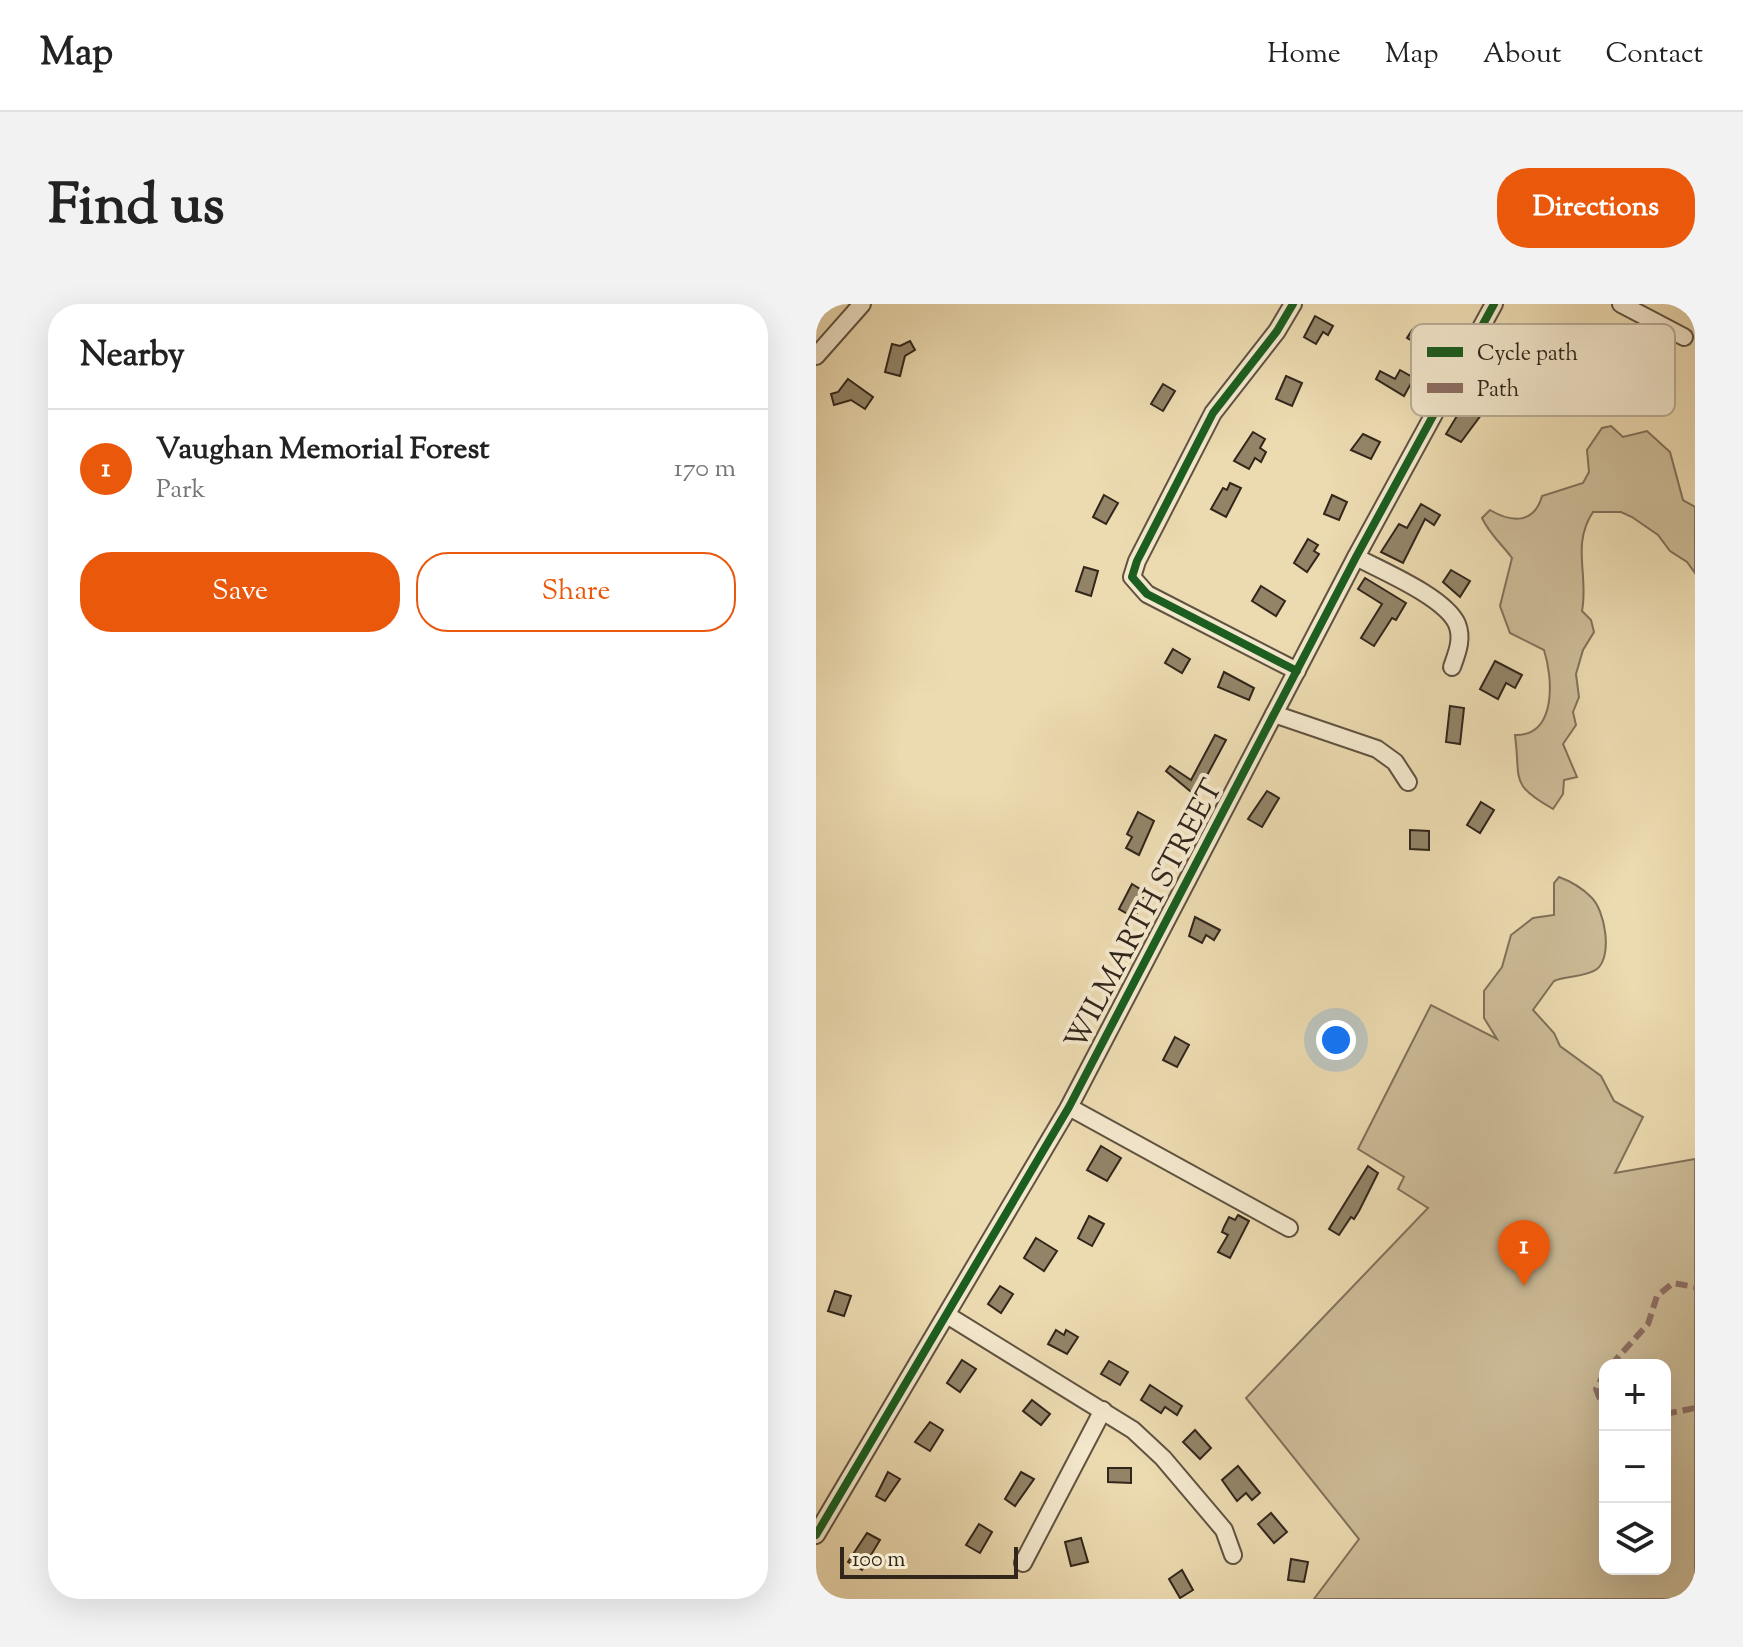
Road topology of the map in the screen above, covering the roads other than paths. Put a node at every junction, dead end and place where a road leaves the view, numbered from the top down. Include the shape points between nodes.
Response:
1 (862, 304) edge
2 (1293, 304) edge
3 (1494, 304) edge
4 (1632, 307) edge
5 (1483, 324) edge
6 (1661, 324) edge
7 (1675, 332) edge
8 (1684, 337) dead end
9 (816, 356) edge
10 (1433, 416) edge
11 (1356, 557) junction
12 (1452, 667) dead end
13 (1297, 671) junction
14 (1274, 714) junction
15 (1408, 782) dead end
16 (1069, 1107) junction
17 (1289, 1228) dead end
18 (947, 1315) junction
19 (1103, 1410) junction
20 (816, 1535) edge
21 (1233, 1555) dead end
22 (1023, 1563) dead end

1 - 9 street
2 - 13 street via 1213,413 1132,577 1147,594
3 - 5 street, WILMARTH STREET
4 - 6 street
7 - 8 street
10 - 11 street, WILMARTH STREET
11 - 12 street via 1450,614 1460,641
11 - 13 street, WILMARTH STREET
13 - 14 street, WILMARTH STREET
14 - 15 street via 1377,749 1395,762
14 - 16 street, WILMARTH STREET
16 - 17 street
16 - 18 street, WILMARTH STREET
18 - 19 street
18 - 20 street, WILMARTH STREET
19 - 21 street via 1163,1458 1224,1530
19 - 22 street

